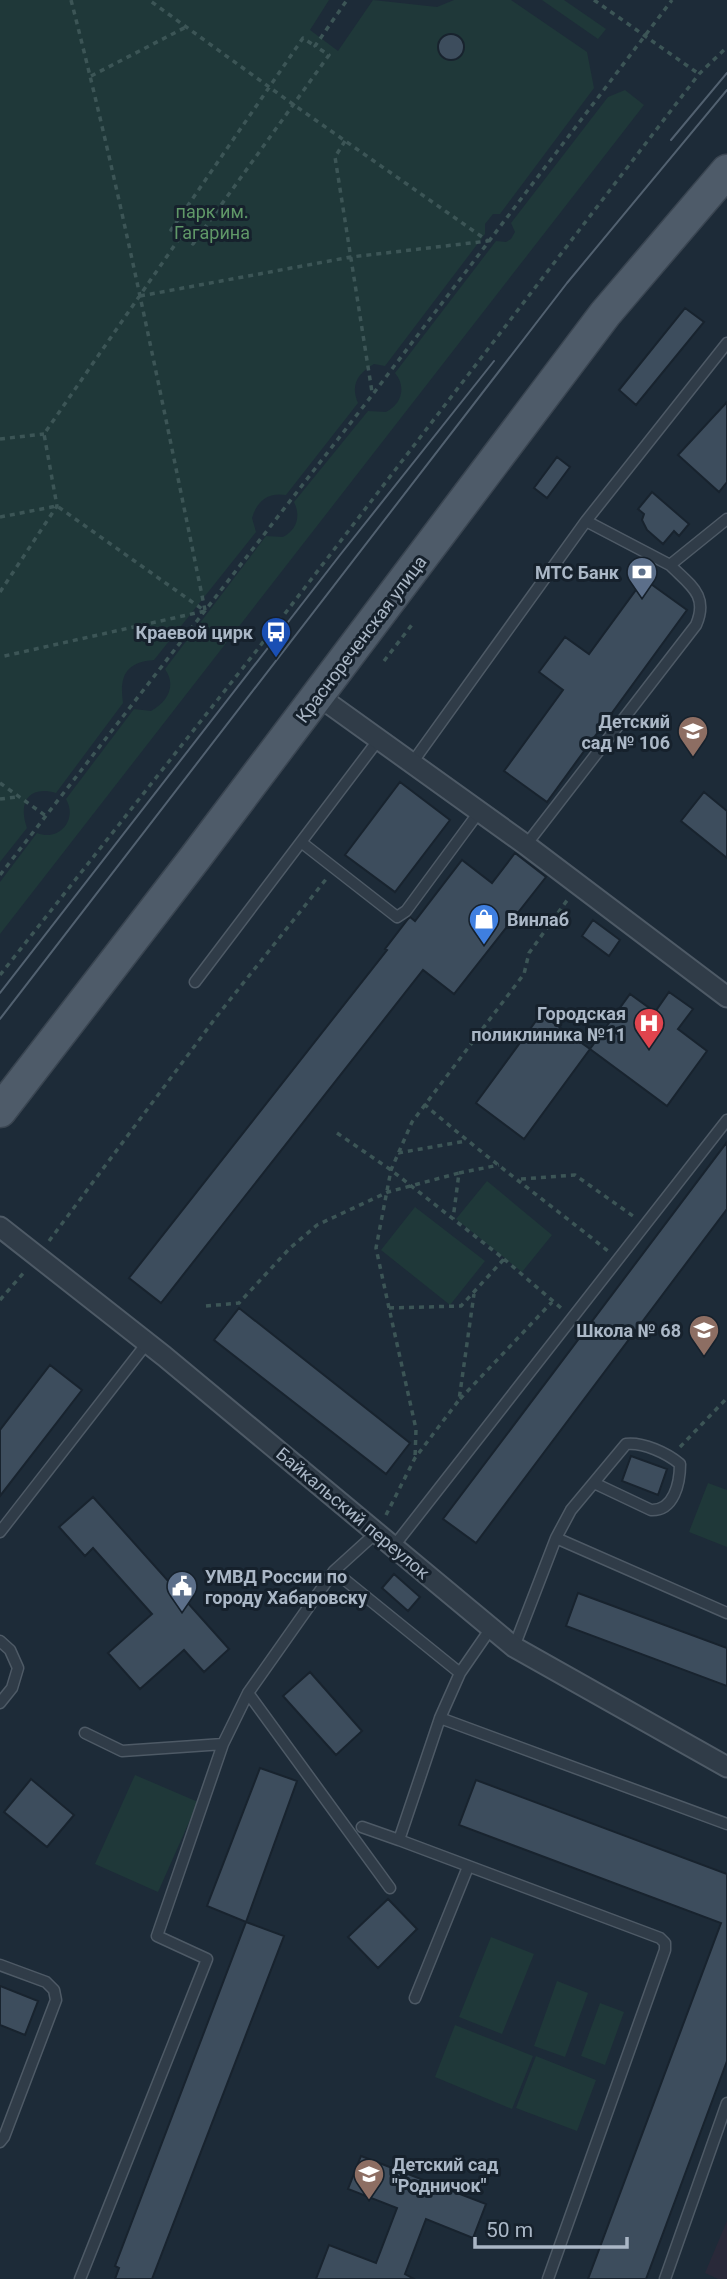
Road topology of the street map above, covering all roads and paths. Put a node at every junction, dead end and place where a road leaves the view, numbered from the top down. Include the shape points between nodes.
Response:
1 (71, 0) edge
2 (149, 0) edge
3 (347, 0) edge
4 (594, 0) edge
5 (672, 0) edge
6 (186, 27) junction
7 (645, 35) junction
8 (315, 46) junction
9 (727, 47) edge
10 (699, 74) junction
11 (91, 76) junction
12 (270, 88) junction
13 (294, 105) junction
14 (345, 141) junction
15 (722, 187) edge
16 (181, 236) junction
17 (488, 241) junction
18 (351, 257) junction
19 (140, 296) junction
20 (727, 343) edge
21 (373, 394) junction
22 (44, 434) junction
23 (0, 439) edge
24 (57, 506) junction
25 (0, 517) edge
26 (727, 519) edge
27 (586, 521) junction
28 (670, 565) junction
29 (0, 592) edge
30 (205, 611) junction
31 (414, 622) dead end
32 (0, 657) edge
33 (384, 662) dead end
34 (317, 695) junction
35 (379, 738) junction
36 (412, 763) junction
37 (0, 783) edge
38 (20, 797) junction
39 (0, 799) edge
40 (479, 812) junction
41 (46, 816) junction
42 (301, 842) junction
43 (526, 845) junction
44 (335, 868) junction
45 (0, 875) edge
46 (579, 885) junction
47 (0, 975) edge
48 (195, 982) dead end
49 (727, 997) edge
50 (424, 1104) junction
51 (0, 1111) edge
52 (727, 1120) edge
53 (337, 1133) dead end
54 (466, 1141) junction
55 (398, 1153) junction
56 (500, 1164) junction
57 (391, 1170) junction
58 (460, 1173) junction
59 (519, 1180) junction
60 (411, 1187) junction
61 (388, 1192) junction
62 (453, 1220) junction
63 (645, 1225) junction
64 (0, 1227) edge
65 (46, 1245) dead end
66 (504, 1259) junction
67 (618, 1259) junction
68 (30, 1265) dead end
69 (475, 1292) junction
70 (0, 1300) edge
71 (552, 1302) junction
72 (206, 1306) dead end
73 (389, 1308) junction
74 (573, 1318) junction
75 (147, 1343) junction
76 (727, 1398) edge
77 (459, 1400) junction
78 (415, 1458) junction
79 (672, 1458) junction
80 (594, 1483) junction
81 (0, 1532) edge
82 (378, 1532) junction
83 (556, 1538) junction
84 (394, 1546) junction
85 (334, 1571) junction
86 (727, 1613) edge
87 (491, 1628) junction
88 (0, 1641) edge
89 (514, 1647) junction
90 (460, 1673) junction
91 (248, 1693) junction
92 (0, 1703) edge
93 (439, 1718) junction
94 (85, 1733) dead end
95 (223, 1744) junction
96 (727, 1767) edge
97 (727, 1824) edge
98 (362, 1827) dead end
99 (398, 1840) junction
100 (468, 1867) junction
101 (390, 1888) dead end
102 (0, 1965) edge
103 (415, 1998) dead end
104 (727, 2103) edge
105 (0, 2143) edge
106 (80, 2279) edge
107 (548, 2279) edge
108 (665, 2279) edge

1 - 11 path
2 - 6 path
3 - 8 path
4 - 7 path
5 - 7 path
6 - 11 path
6 - 12 path
7 - 10 path
7 - 17 path
8 - 12 path via 303,38
8 - 13 path via 329,55
9 - 10 path
10 - 47 path via 257,650
11 - 19 path
12 - 13 path
12 - 16 path via 172,230
13 - 14 path
13 - 16 path via 193,244
14 - 17 path
14 - 18 path via 335,157
15 - 34 main road, Краснореченская улица via 605,314
16 - 19 path
17 - 18 path
17 - 21 path
18 - 19 path
18 - 21 path
19 - 22 path
19 - 30 path
20 - 27 lane
21 - 30 path
22 - 23 path
22 - 24 path
24 - 25 path
24 - 29 path
24 - 30 path
26 - 28 lane
27 - 28 lane
27 - 36 lane
28 - 43 lane via 697,592 702,611 696,625
30 - 32 path
30 - 41 path
31 - 33 path
34 - 35 street
34 - 51 main road, Краснореченская улица
35 - 36 street
35 - 42 lane
36 - 40 street
37 - 38 path
38 - 39 path
38 - 41 path
40 - 43 street
40 - 44 lane via 397,917
41 - 45 path
42 - 44 lane
42 - 48 lane
43 - 46 street
44 - 65 path via 217,1016
46 - 49 street
46 - 50 path via 529,953 524,974
50 - 54 path
50 - 55 path
52 - 63 lane
53 - 57 path
54 - 55 path
54 - 56 path
55 - 57 path
56 - 58 path
56 - 59 path
57 - 60 path
57 - 61 path
58 - 60 path
58 - 62 path
59 - 63 path via 575,1175
59 - 67 path
60 - 61 path
60 - 62 path
61 - 72 path via 317,1225 239,1303
61 - 73 path via 376,1248
62 - 66 path
63 - 67 lane
64 - 75 street, Байкальский переулок
66 - 69 path
66 - 71 path
67 - 74 lane
68 - 70 path
69 - 73 path via 461,1306
69 - 77 path
71 - 74 path
71 - 77 path
73 - 78 path via 416,1429
74 - 84 lane
75 - 81 lane
75 - 82 street, Байкальский переулок
76 - 79 path
77 - 78 path
78 - 82 path
79 - 80 lane via 635,1443 626,1444
79 - 80 lane via 680,1464 680,1475 670,1504 661,1510 651,1510
80 - 83 lane via 571,1510
82 - 84 street, Байкальский переулок
82 - 85 lane
83 - 86 lane
83 - 89 lane
84 - 87 street, Байкальский переулок
85 - 90 lane
85 - 91 lane
87 - 89 street, Байкальский переулок
87 - 90 lane
88 - 92 lane via 18,1668 12,1688
89 - 96 street, Байкальский переулок
90 - 93 lane
91 - 95 lane
91 - 101 lane
93 - 97 lane
93 - 99 lane
94 - 95 lane via 122,1751
95 - 106 lane via 158,1936 206,1959
98 - 99 lane
99 - 100 lane
100 - 103 lane
100 - 107 lane via 665,1943
102 - 105 lane via 46,1982 54,1990 55,2000
104 - 108 lane

